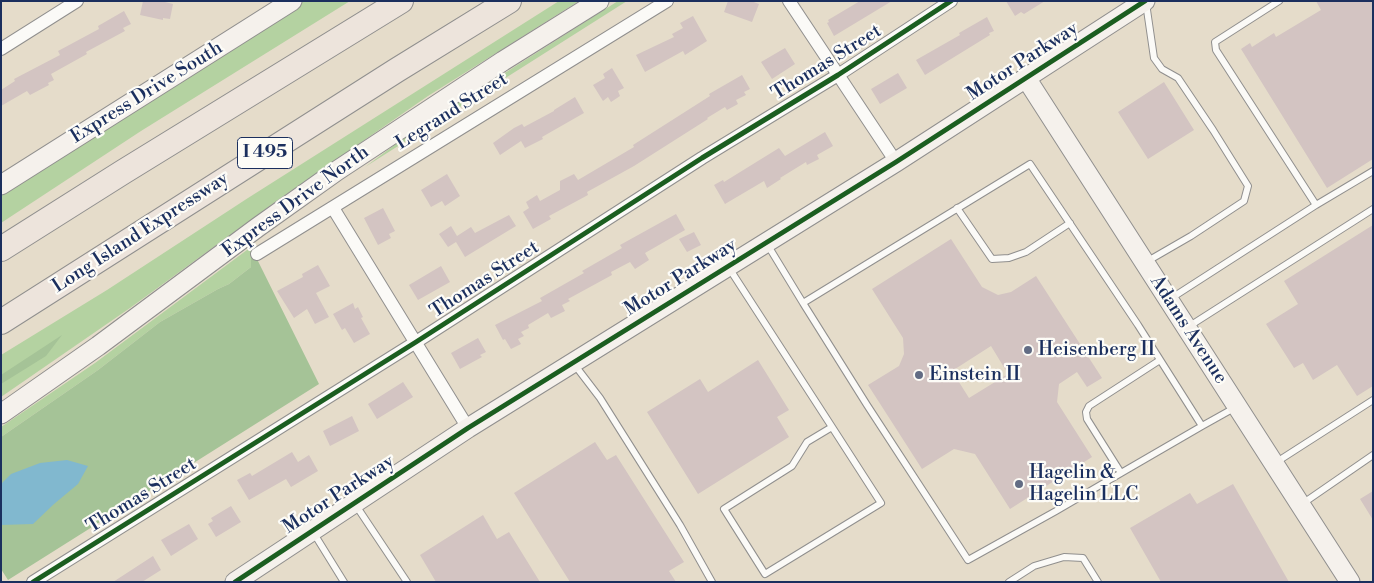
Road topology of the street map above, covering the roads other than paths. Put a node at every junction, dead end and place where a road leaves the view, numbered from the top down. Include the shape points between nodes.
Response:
1 (77, 1) edge
2 (292, 1) edge
3 (401, 1) edge
4 (509, 1) edge
5 (599, 1) edge
6 (667, 1) edge
7 (789, 1) edge
8 (952, 1) edge
9 (1145, 1) edge
10 (1279, 1) edge
11 (1, 49) edge
12 (838, 75) junction
13 (1026, 78) junction
14 (896, 162) junction
15 (1373, 171) edge
16 (1, 185) edge
17 (1316, 205) junction
18 (333, 208) junction
19 (957, 208) junction
20 (1373, 209) edge
21 (1070, 224) junction
22 (766, 243) junction
23 (1, 249) edge
24 (257, 254) dead end
25 (1144, 263) junction
26 (728, 266) junction
27 (1168, 300) junction
28 (803, 302) junction
29 (1, 322) edge
30 (1186, 328) junction
31 (416, 342) junction
32 (1160, 360) junction
33 (573, 363) junction
34 (1373, 400) edge
35 (1237, 406) junction
36 (1, 414) edge
37 (1202, 426) junction
38 (832, 427) junction
39 (468, 428) junction
40 (1373, 455) edge
41 (1274, 464) junction
42 (1122, 473) junction
43 (354, 503) junction
44 (1301, 505) junction
45 (312, 531) junction
46 (33, 582) edge
47 (234, 582) edge
48 (344, 582) edge
49 (407, 582) edge
50 (712, 582) edge
51 (1009, 582) edge
52 (1098, 582) edge
53 (1350, 582) edge

1 - 11 street
2 - 16 main road, Express Drive South
3 - 23 highway
4 - 29 highway, Long Island Expressway / I 495
5 - 36 main road, Express Drive North via 338,170
6 - 18 street, Legrand Street
7 - 12 street
8 - 12 street, Thomas Street
9 - 13 main road, Motor Parkway
9 - 25 lane via 1154,58 1162,70 1178,78 1248,186 1244,201
10 - 17 lane via 1215,42 1216,50
12 - 14 street
12 - 31 street, Thomas Street via 702,158
13 - 14 main road, Motor Parkway
13 - 25 main road, Adams Avenue
14 - 22 main road, Motor Parkway
15 - 17 lane
17 - 27 lane
18 - 24 street, Legrand Street
18 - 31 street
19 - 21 lane via 992,259 1026,252
19 - 21 lane via 1030,164
19 - 28 lane
20 - 30 lane
21 - 32 lane
22 - 26 main road, Motor Parkway
22 - 28 lane
25 - 27 main road, Adams Avenue
26 - 33 main road, Motor Parkway
26 - 38 lane
27 - 30 main road, Adams Avenue
28 - 42 lane via 968,560
30 - 35 main road, Adams Avenue
31 - 39 street
31 - 46 street, Thomas Street
32 - 37 lane
32 - 42 lane via 1089,406 1086,412 1087,419
33 - 39 main road, Motor Parkway
33 - 50 lane via 600,398
34 - 41 lane
35 - 37 lane
35 - 41 main road, Adams Avenue
37 - 42 lane
38 - 38 lane via 881,503 765,574 724,509 792,466 807,442
39 - 43 main road, Motor Parkway
40 - 44 lane
41 - 44 main road, Adams Avenue
43 - 45 main road, Motor Parkway
43 - 49 lane
44 - 53 main road, Adams Avenue
45 - 47 main road, Motor Parkway
45 - 48 lane
51 - 52 lane via 1034,566 1064,557 1083,558

